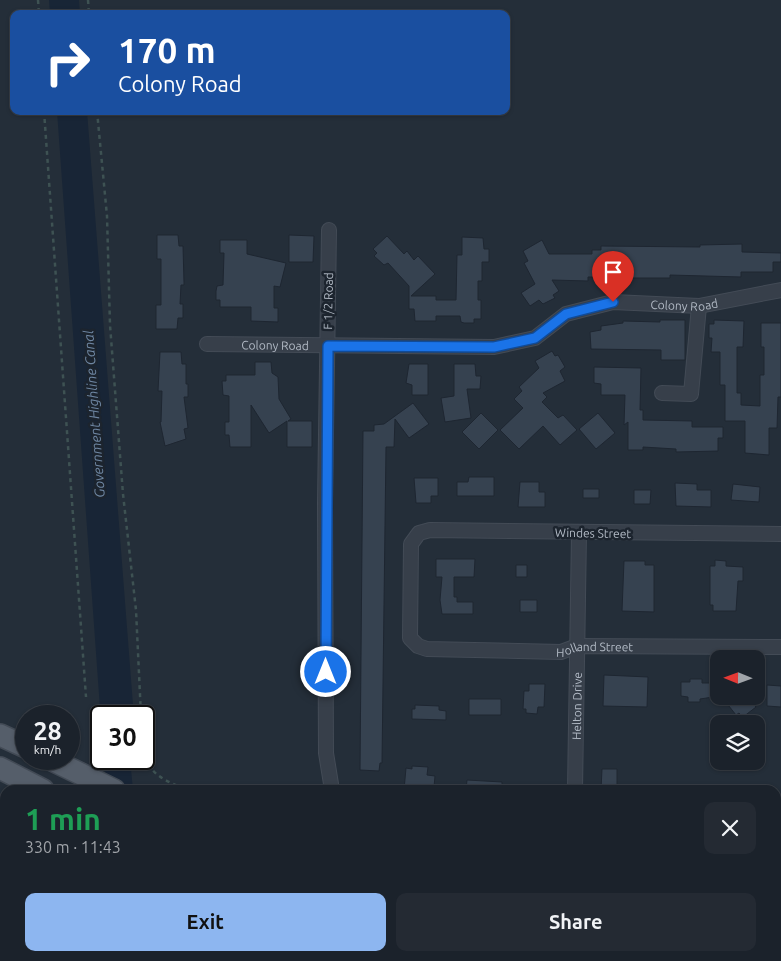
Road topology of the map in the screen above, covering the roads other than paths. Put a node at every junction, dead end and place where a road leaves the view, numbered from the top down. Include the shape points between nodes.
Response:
1 (330, 230) dead end
2 (781, 290) edge
3 (699, 306) junction
4 (207, 344) dead end
5 (328, 346) junction
6 (662, 393) dead end
7 (580, 533) junction
8 (781, 534) edge
9 (410, 638) joint
10 (577, 646) junction
11 (781, 647) edge
12 (0, 735) edge
13 (15, 742) edge
14 (0, 768) edge
15 (73, 770) edge
16 (33, 785) edge
17 (104, 785) edge
18 (331, 785) edge
19 (575, 785) edge

1 - 5 street, F 1/2 Road
2 - 3 street, Colony Road
3 - 5 street, Colony Road via 613,302 566,314 535,338 494,347
3 - 6 street via 691,394
4 - 5 street, Colony Road
5 - 18 street, F 1/2 Road via 326,753
7 - 8 street, Windes Street
7 - 9 street, Windes Street via 430,530 419,533 411,544
7 - 10 street, Helton Drive
9 - 10 street, Holland Street via 427,649 561,652
10 - 11 street, Holland Street
10 - 19 street, Helton Drive
12 - 13 main road
14 - 16 main road
15 - 17 main road

